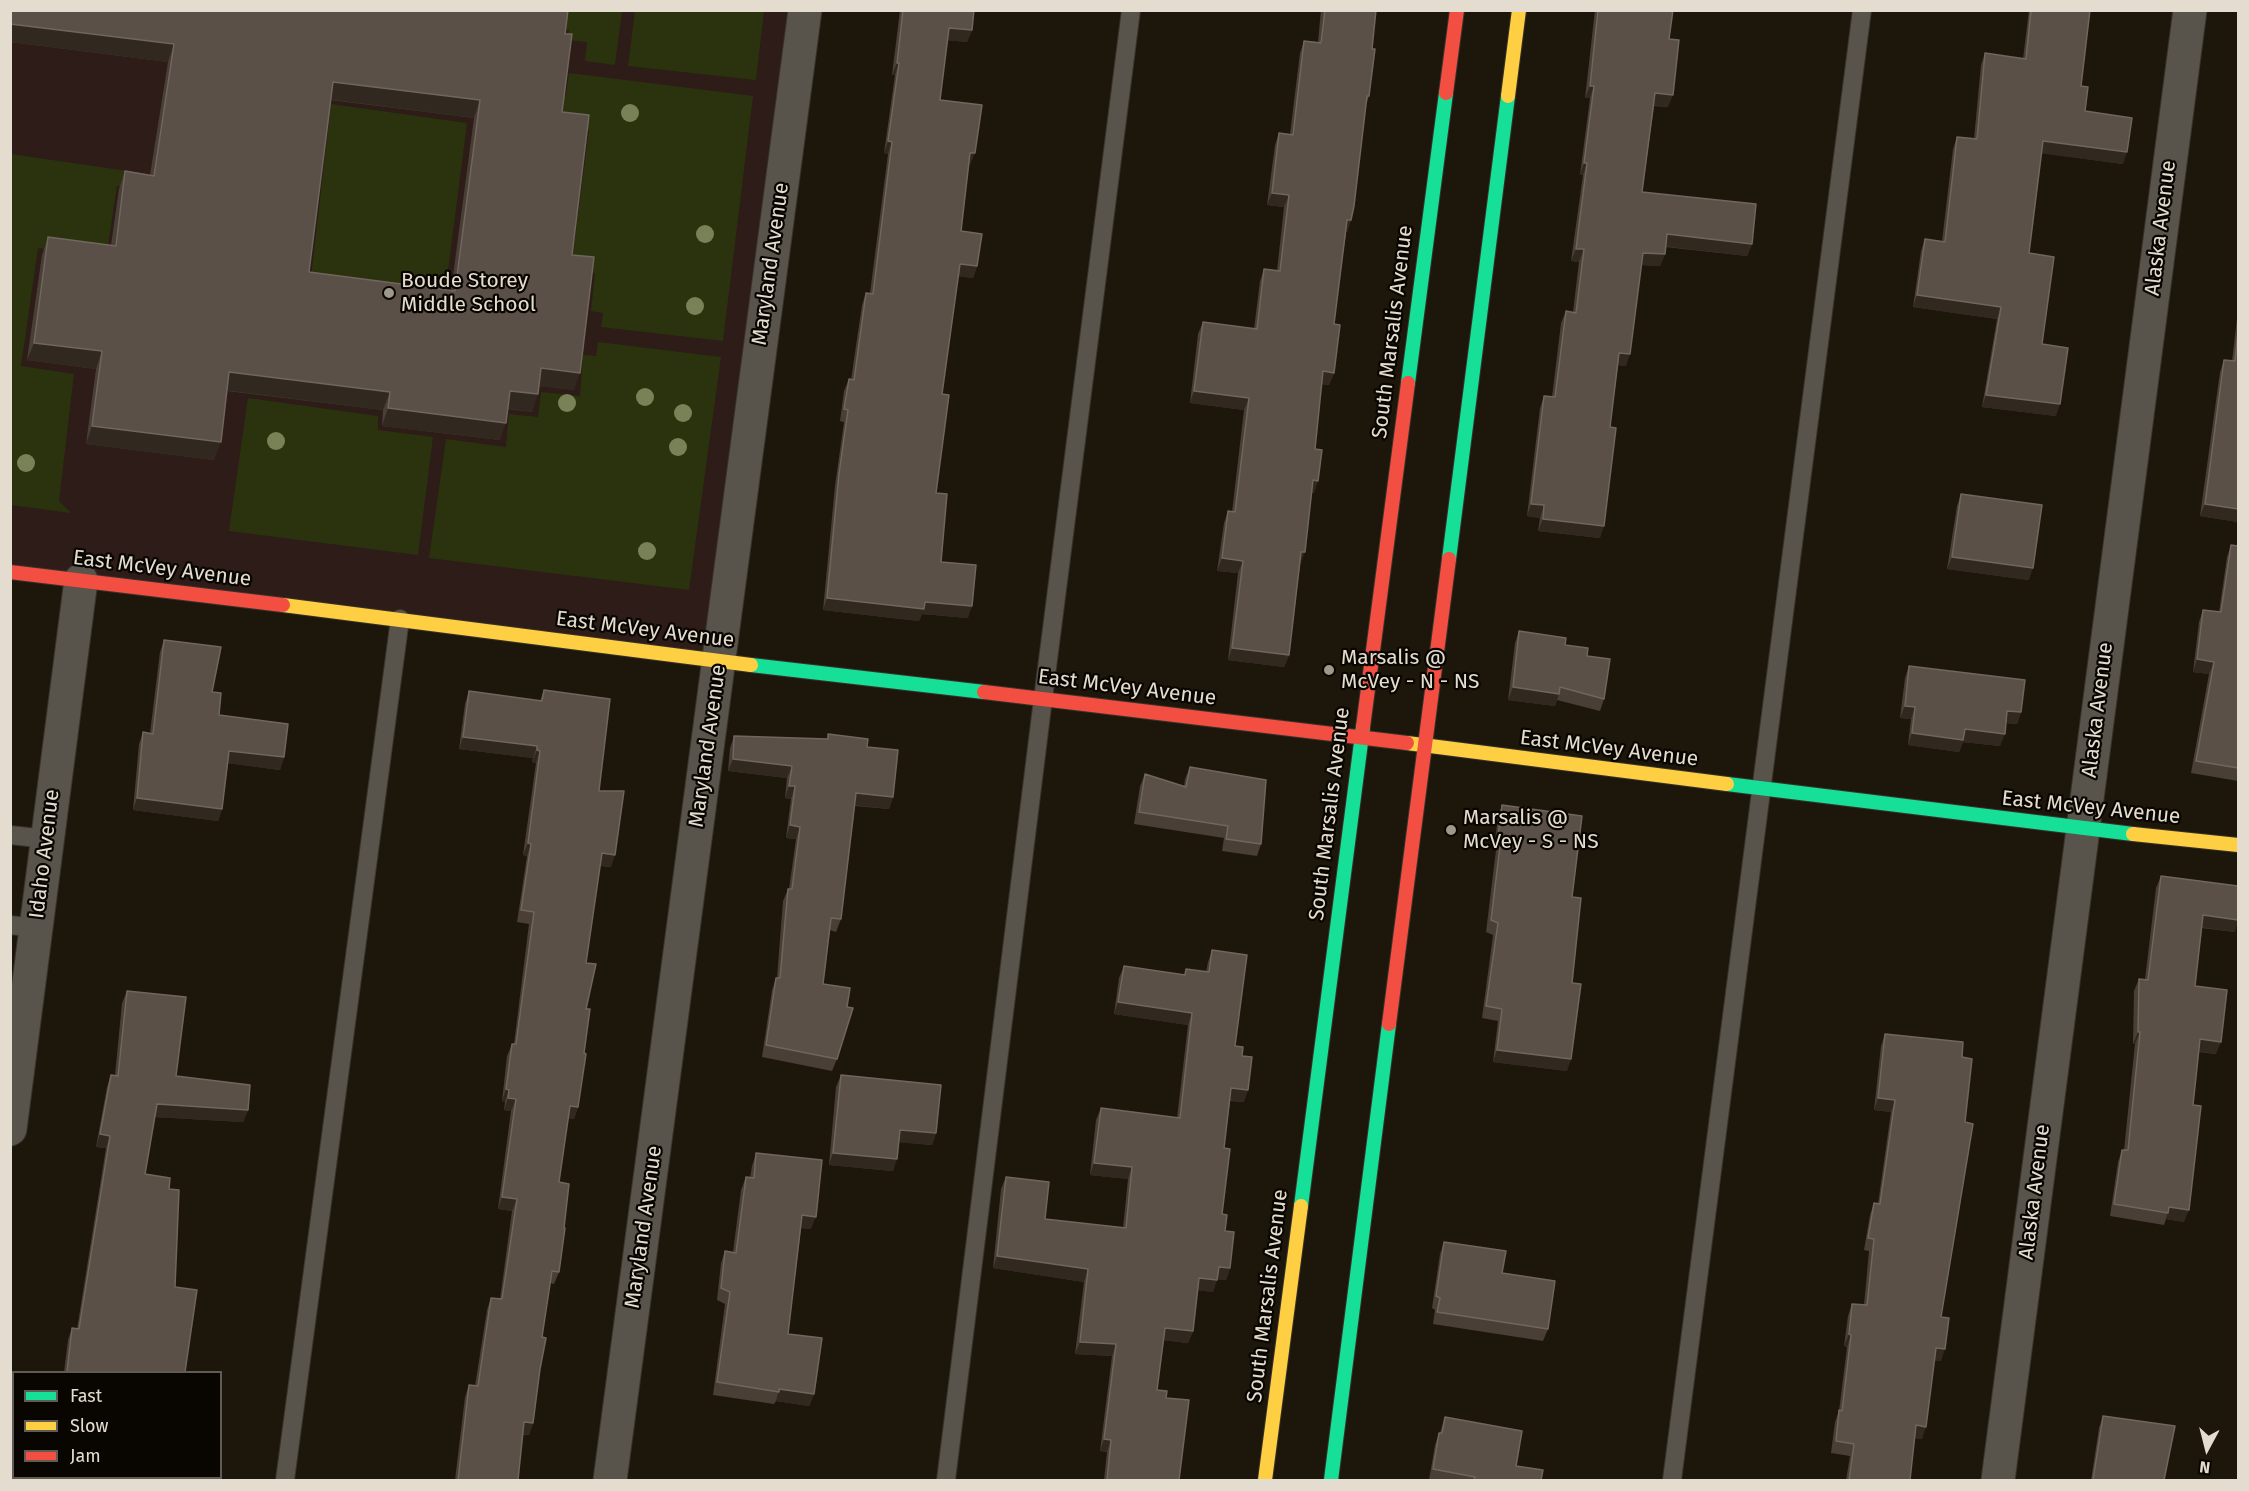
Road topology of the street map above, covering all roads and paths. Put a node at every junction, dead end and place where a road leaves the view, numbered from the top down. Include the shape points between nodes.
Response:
1 (805, 10) edge
2 (1131, 10) edge
3 (1457, 10) edge
4 (1519, 10) edge
5 (1862, 10) edge
6 (2190, 10) edge
7 (10, 572) edge
8 (81, 580) junction
9 (400, 619) junction
10 (720, 661) junction
11 (1043, 699) junction
12 (1361, 737) junction
13 (1425, 746) junction
14 (1760, 789) junction
15 (2082, 829) junction
16 (10, 835) edge
17 (47, 839) junction
18 (2238, 845) edge
19 (23, 927) edge
20 (10, 1129) edge
21 (285, 1480) edge
22 (610, 1480) edge
23 (946, 1480) edge
24 (1265, 1480) edge
25 (1331, 1480) edge
26 (1672, 1480) edge
27 (1998, 1480) edge

1 - 10 street, Maryland Avenue
2 - 11 lane
3 - 12 main road, South Marsalis Avenue
4 - 13 main road
5 - 14 lane
6 - 15 street, Alaska Avenue
7 - 8 main road, East McVey Avenue
8 - 9 main road, East McVey Avenue
8 - 17 street, Idaho Avenue
9 - 10 main road, East McVey Avenue
9 - 21 lane
10 - 11 main road, East McVey Avenue
10 - 22 street, Maryland Avenue
11 - 12 main road, East McVey Avenue
11 - 23 lane
12 - 13 main road, East McVey Avenue
12 - 24 main road, South Marsalis Avenue
13 - 14 main road, East McVey Avenue
13 - 25 main road
14 - 15 main road, East McVey Avenue
14 - 26 lane
15 - 18 main road, East McVey Avenue
15 - 27 street, Alaska Avenue
16 - 17 lane
17 - 19 street, Idaho Avenue
19 - 20 street, Idaho Avenue

